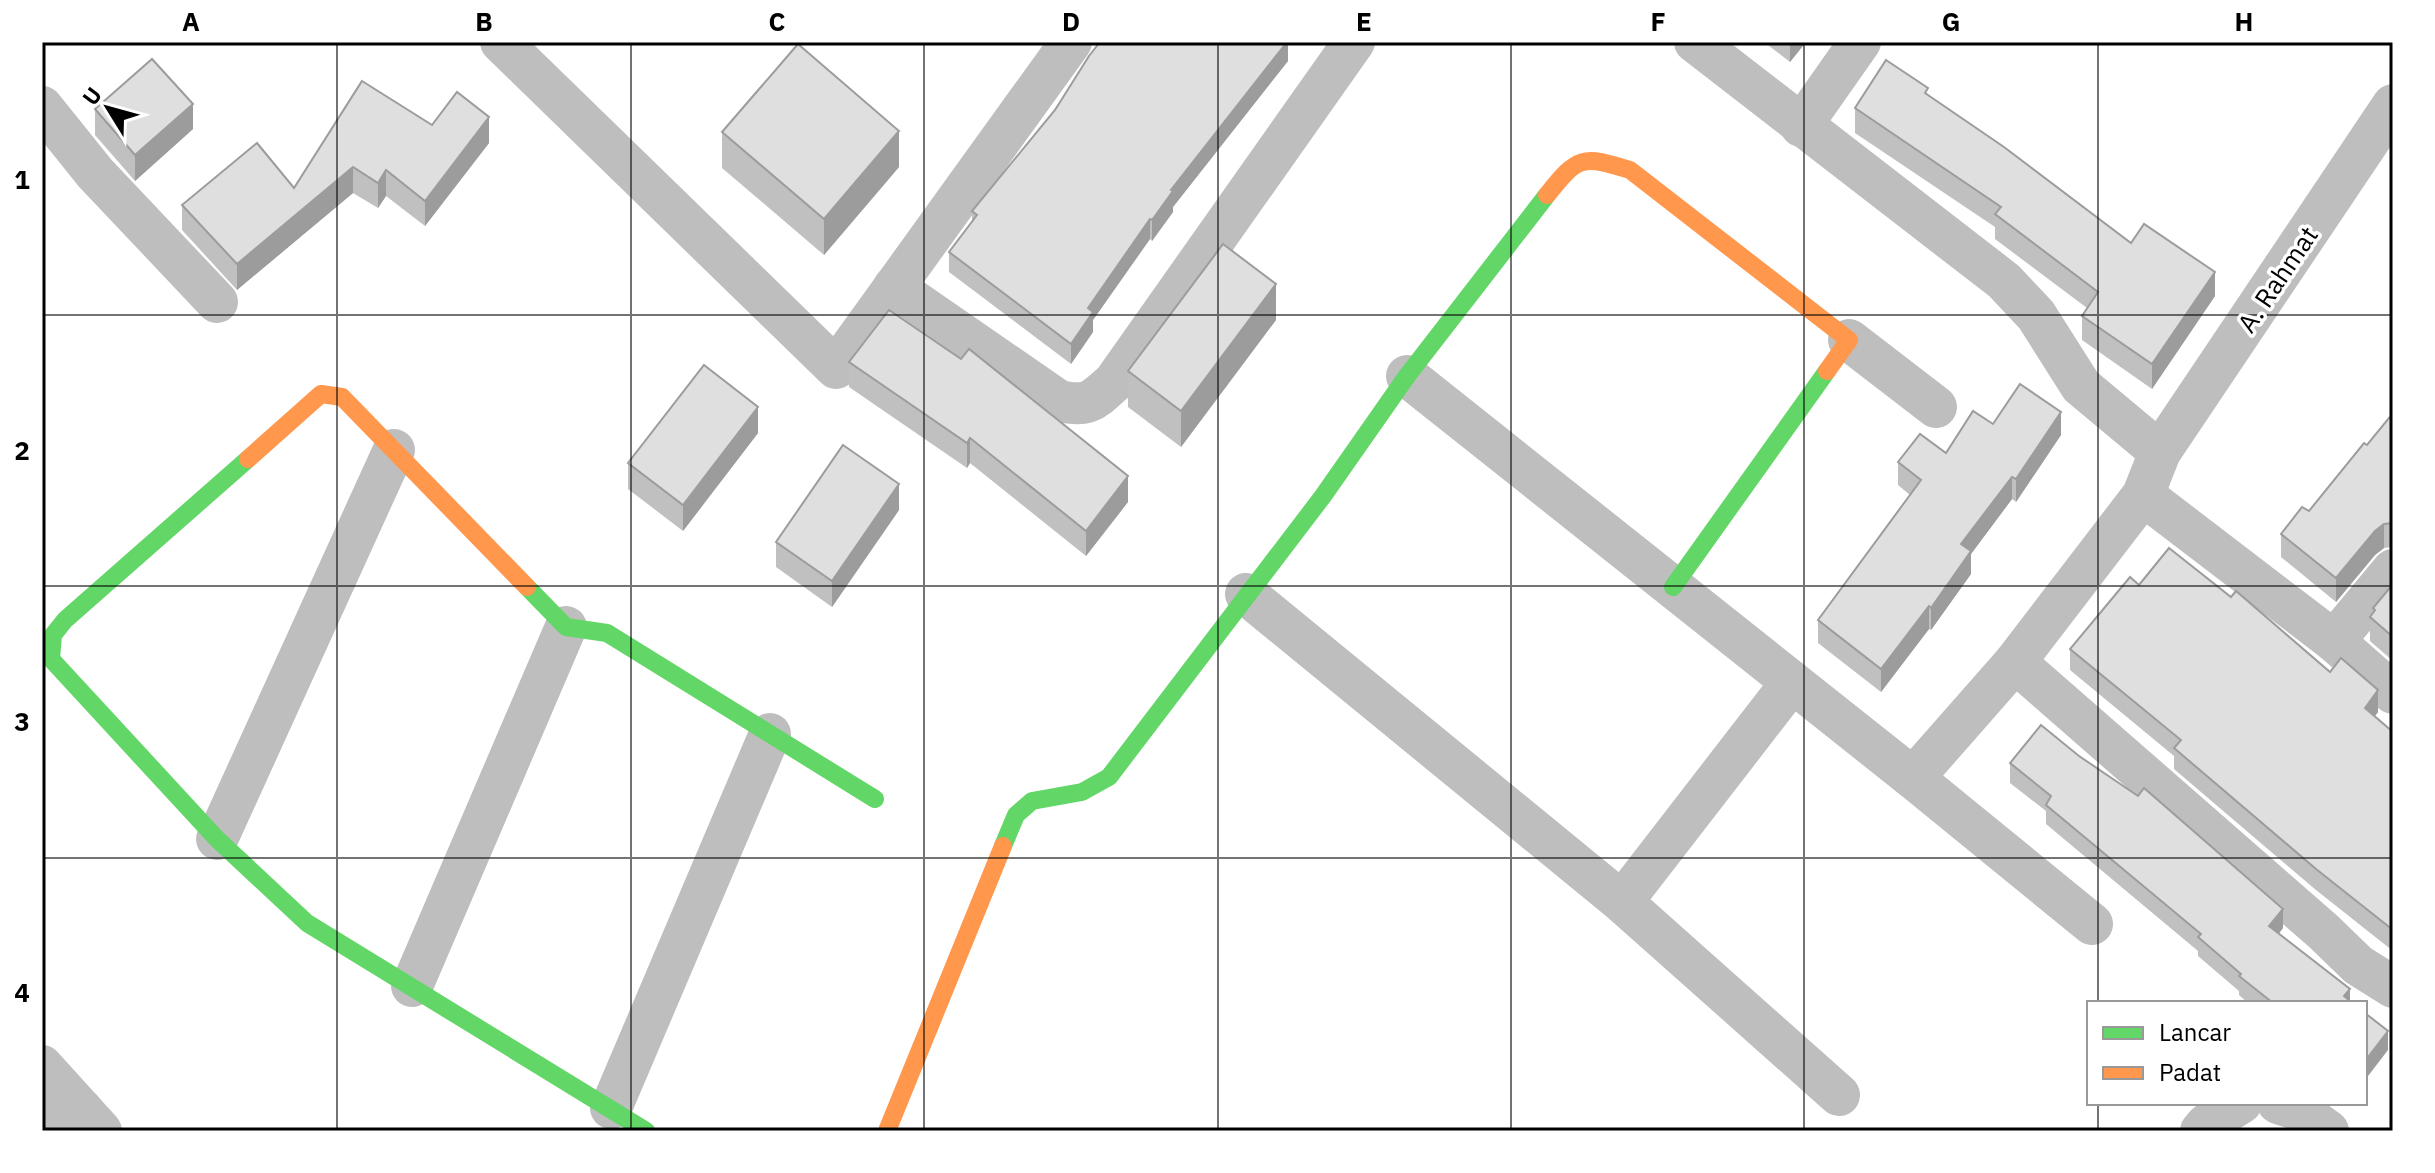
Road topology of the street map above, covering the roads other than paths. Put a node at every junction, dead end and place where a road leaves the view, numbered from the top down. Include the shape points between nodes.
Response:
1 (501, 42) edge
2 (1071, 42) edge
3 (1354, 42) edge
4 (1695, 42) edge
5 (1860, 42) edge
6 (42, 107) edge
7 (2390, 116) edge
8 (1801, 126) junction
9 (894, 287) junction
10 (217, 302) dead end
11 (1849, 340) junction
12 (1407, 376) junction
13 (1936, 407) dead end
14 (394, 450) junction
15 (2160, 452) junction
16 (2143, 495) junction
17 (2393, 570) edge
18 (1673, 587) junction
19 (1246, 594) junction
20 (566, 627) junction
21 (2334, 641) junction
22 (2015, 662) junction
23 (1792, 682) junction
24 (2393, 693) edge
25 (770, 734) junction
26 (1913, 778) junction
27 (875, 799) dead end
28 (217, 839) junction
29 (1622, 902) junction
30 (2092, 924) dead end
31 (412, 986) junction
32 (2393, 987) edge
33 (42, 1066) edge
34 (1839, 1095) dead end
35 (2238, 1105) edge
36 (2284, 1105) edge
37 (611, 1108) junction
38 (75, 1119) edge
39 (646, 1131) edge
40 (887, 1131) edge
41 (2201, 1131) edge
42 (2328, 1131) edge

1 - 9 street via 836,368
2 - 9 street
3 - 9 street via 1114,382 1082,406 1059,401
4 - 8 street
5 - 8 street
6 - 10 street via 95,173
7 - 15 street, A. Rahmat
8 - 15 street via 2004,281 2036,315 2081,386
11 - 12 street via 1630,170 1586,160 1568,168
11 - 13 street
11 - 18 street
12 - 18 street
12 - 19 street
14 - 20 street
14 - 28 street
14 - 28 street via 342,397 321,394 53,635 51,659
15 - 16 street, A. Rahmat
16 - 21 street
16 - 22 street, A. Rahmat
17 - 21 street
18 - 23 street
19 - 29 street
19 - 40 street via 1109,777 1082,792 1032,801 1016,815
20 - 25 street via 607,633
20 - 31 street
21 - 24 street
22 - 26 street, A. Rahmat
22 - 32 street via 2358,965
23 - 26 street
23 - 29 street
25 - 27 street
25 - 37 street
26 - 30 street
28 - 31 street via 307,923
29 - 34 street
31 - 37 street
33 - 38 street
35 - 41 street
36 - 42 street
37 - 39 street

